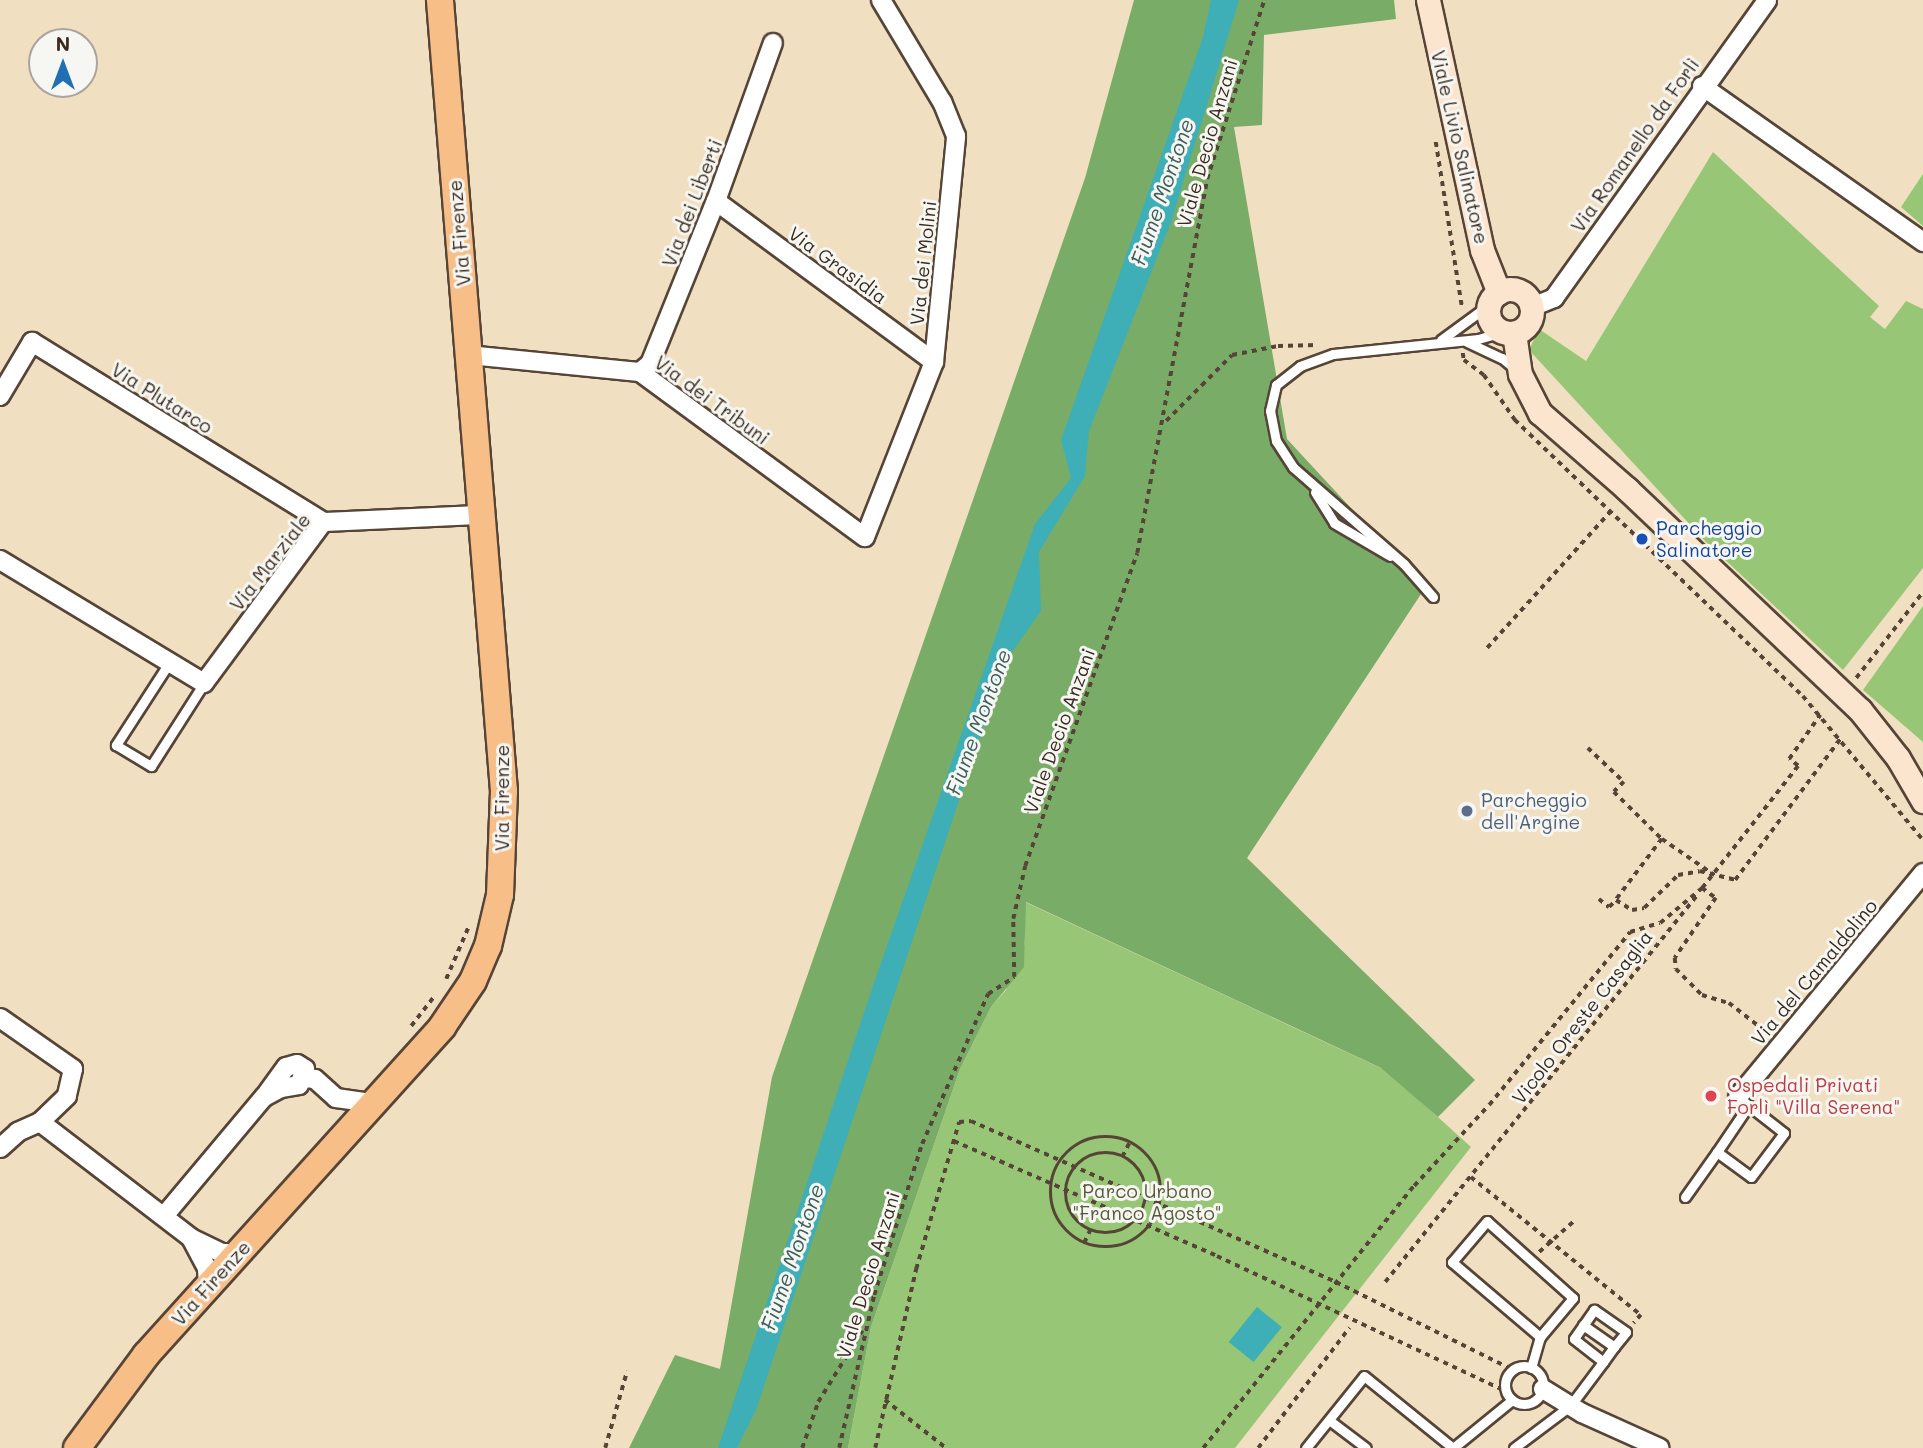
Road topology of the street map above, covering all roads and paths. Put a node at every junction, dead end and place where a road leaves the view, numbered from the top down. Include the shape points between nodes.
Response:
1 (440, 0) edge
2 (881, 0) edge
3 (1264, 0) edge
4 (1428, 0) edge
5 (1768, 0) edge
6 (774, 43) dead end
7 (1702, 86) junction
8 (1435, 134) dead end
9 (716, 201) junction
10 (1923, 242) edge
11 (1494, 298) junction
12 (1532, 307) junction
13 (1461, 328) junction
14 (1508, 333) junction
15 (1462, 341) junction
16 (1436, 343) junction
17 (1333, 354) junction
18 (469, 355) junction
19 (934, 362) junction
20 (640, 372) junction
21 (1520, 374) junction
22 (0, 396) edge
23 (1164, 423) junction
24 (1610, 511) junction
25 (480, 514) junction
26 (323, 522) junction
27 (865, 537) joint
28 (0, 559) edge
29 (1923, 592) edge
30 (1433, 597) dead end
31 (1488, 648) dead end
32 (169, 663) junction
33 (1865, 672) dead end
34 (204, 683) junction
35 (1820, 715) junction
36 (1874, 727) junction
37 (1841, 738) junction
38 (1588, 748) dead end
39 (1923, 767) edge
40 (1923, 801) edge
41 (1662, 839) junction
42 (1923, 840) edge
43 (1923, 873) edge
44 (1712, 876) junction
45 (1702, 888) junction
46 (1599, 899) dead end
47 (1616, 900) junction
48 (470, 925) dead end
49 (444, 982) dead end
50 (439, 990) dead end
51 (0, 1018) edge
52 (409, 1029) dead end
53 (1782, 1045) junction
54 (1743, 1101) junction
55 (373, 1103) junction
56 (40, 1122) junction
57 (954, 1141) junction
58 (1129, 1142) junction
59 (0, 1148) edge
60 (1717, 1152) junction
61 (1122, 1157) junction
62 (1061, 1161) junction
63 (1075, 1168) junction
64 (1471, 1177) junction
65 (1052, 1183) junction
66 (1066, 1190) junction
67 (1685, 1197) dead end
68 (1146, 1198) junction
69 (1160, 1205) junction
70 (164, 1216) junction
71 (1136, 1220) junction
72 (1574, 1221) dead end
73 (1150, 1227) junction
74 (1090, 1230) junction
75 (191, 1238) junction
76 (1550, 1241) junction
77 (1084, 1243) junction
78 (238, 1253) junction
79 (1336, 1282) junction
80 (1385, 1282) dead end
81 (208, 1286) junction
82 (1319, 1303) junction
83 (1583, 1325) junction
84 (865, 1326) junction
85 (1349, 1328) dead end
86 (1626, 1332) junction
87 (1539, 1337) junction
88 (1614, 1347) junction
89 (1603, 1362) junction
90 (1531, 1368) junction
91 (1513, 1370) junction
92 (627, 1371) dead end
93 (1543, 1389) junction
94 (1509, 1396) junction
95 (886, 1400) junction
96 (1570, 1406) junction
97 (1329, 1420) junction
98 (77, 1448) edge
99 (605, 1448) edge
100 (802, 1448) edge
101 (839, 1448) edge
102 (875, 1448) edge
103 (946, 1448) edge
104 (1203, 1448) edge
105 (1258, 1448) edge
106 (1306, 1448) edge
107 (1366, 1448) edge
108 (1453, 1448) edge
109 (1514, 1448) edge
110 (1660, 1448) edge

1 - 18 main road, Via Firenze
2 - 19 street, Via dei Molini via 942,102 956,136
3 - 23 path, Viale Decio Anzani via 1207,179 1186,272
4 - 11 main road, Viale Livio Salinatore
5 - 7 street, Via Romanello da Forlì
6 - 9 street, Via dei Liberti
7 - 10 street
7 - 12 street, Via Romanello da Forlì via 1554,298
8 - 13 path via 1464,299
9 - 19 street, Via Grasidia
9 - 20 street, Via dei Liberti via 650,364
11 - 12 main road via 1520,291
11 - 13 lane
11 - 14 main road via 1492,324
12 - 14 main road via 1527,327
13 - 16 lane
14 - 15 lane
14 - 21 main road
15 - 16 lane
15 - 21 lane via 1502,358
15 - 24 path via 1464,360 1485,375 1515,421
16 - 17 lane
17 - 23 path via 1320,345 1302,344 1232,355
17 - 30 lane via 1300,366 1276,386 1270,411 1276,441 1334,523 1404,564
18 - 20 street, Via dei Tribuni
18 - 25 main road, Via Firenze
19 - 27 street, Via dei Molini
20 - 27 street, Via dei Tribuni
21 - 36 main road via 1540,413 1628,489
22 - 26 street, Via Plutarco via 32,342
23 - 84 path, Viale Decio Anzani via 1137,553 1026,866 1013,919 1014,976 988,994 952,1068 922,1144
24 - 31 path
24 - 35 path
25 - 26 street, Via Marziale
25 - 55 main road, Via Firenze via 504,791 500,895 488,946 473,981 442,1027
26 - 34 street, Via Marziale
28 - 32 street
29 - 33 path
32 - 34 street
32 - 34 lane, Via Marziale via 116,745 151,766
35 - 37 path
35 - 44 path, Vicolo Oreste Casaglia via 1789,759 1798,766
36 - 39 main road
36 - 40 main road
37 - 42 path
37 - 44 path via 1749,866 1735,880
38 - 41 path via 1624,782 1614,792
41 - 44 path
41 - 47 path
43 - 53 street, Via del Camaldolino
44 - 45 path, Vicolo Oreste Casaglia
44 - 47 path via 1700,871 1678,875 1644,908 1632,910
45 - 53 path via 1716,898 1675,958 1676,970 1702,995 1729,1003
45 - 64 path, Vicolo Oreste Casaglia
45 - 79 path via 1660,923 1630,932
46 - 47 path via 1609,907
48 - 49 path
50 - 52 path
51 - 56 street via 74,1069 67,1096
53 - 54 street, Via del Camaldolino
54 - 60 lane
54 - 60 lane via 1784,1133 1751,1177
55 - 70 street via 336,1098 316,1079 305,1078 299,1085 264,1097
55 - 78 main road, Via Firenze
56 - 59 street via 18,1132
56 - 70 street
57 - 62 path via 959,1122 971,1121
57 - 65 path
57 - 95 path via 916,1269
58 - 61 path
58 - 62 path via 1099,1138 1084,1142
58 - 69 path via 1152,1161 1159,1175
60 - 67 lane
61 - 63 path via 1097,1155
61 - 68 path via 1140,1174
62 - 63 path
62 - 65 path
63 - 66 path
63 - 68 path
64 - 76 path
64 - 80 path, Vicolo Oreste Casaglia
65 - 66 path
65 - 77 path via 1054,1212 1066,1230
66 - 71 path
66 - 74 path via 1071,1214
68 - 69 path
68 - 71 path
69 - 73 path
69 - 79 path
70 - 75 street
71 - 73 path
71 - 74 path via 1114,1232
72 - 76 path
73 - 77 path via 1127,1244
73 - 82 path
74 - 77 path
75 - 78 street via 222,1253
75 - 81 street via 207,1268
76 - 86 path via 1641,1315
78 - 81 main road, Via Firenze
79 - 82 path
79 - 91 path
81 - 98 main road, Via Firenze via 146,1355
82 - 94 path
82 - 104 path
83 - 86 lane via 1594,1310
83 - 88 lane
83 - 89 lane via 1574,1339
84 - 100 path via 818,1402
84 - 101 path, Viale Decio Anzani
85 - 105 path
86 - 88 lane
87 - 87 lane via 1573,1298 1487,1221 1452,1262
87 - 90 lane
88 - 89 lane
89 - 96 lane
90 - 91 lane
90 - 93 lane via 1541,1377
91 - 94 lane via 1506,1380
92 - 99 path
93 - 94 lane via 1528,1404
93 - 96 street
94 - 108 lane
95 - 102 path
95 - 103 path
96 - 109 lane
96 - 110 street
97 - 106 lane
97 - 107 lane
97 - 108 lane via 1364,1376

